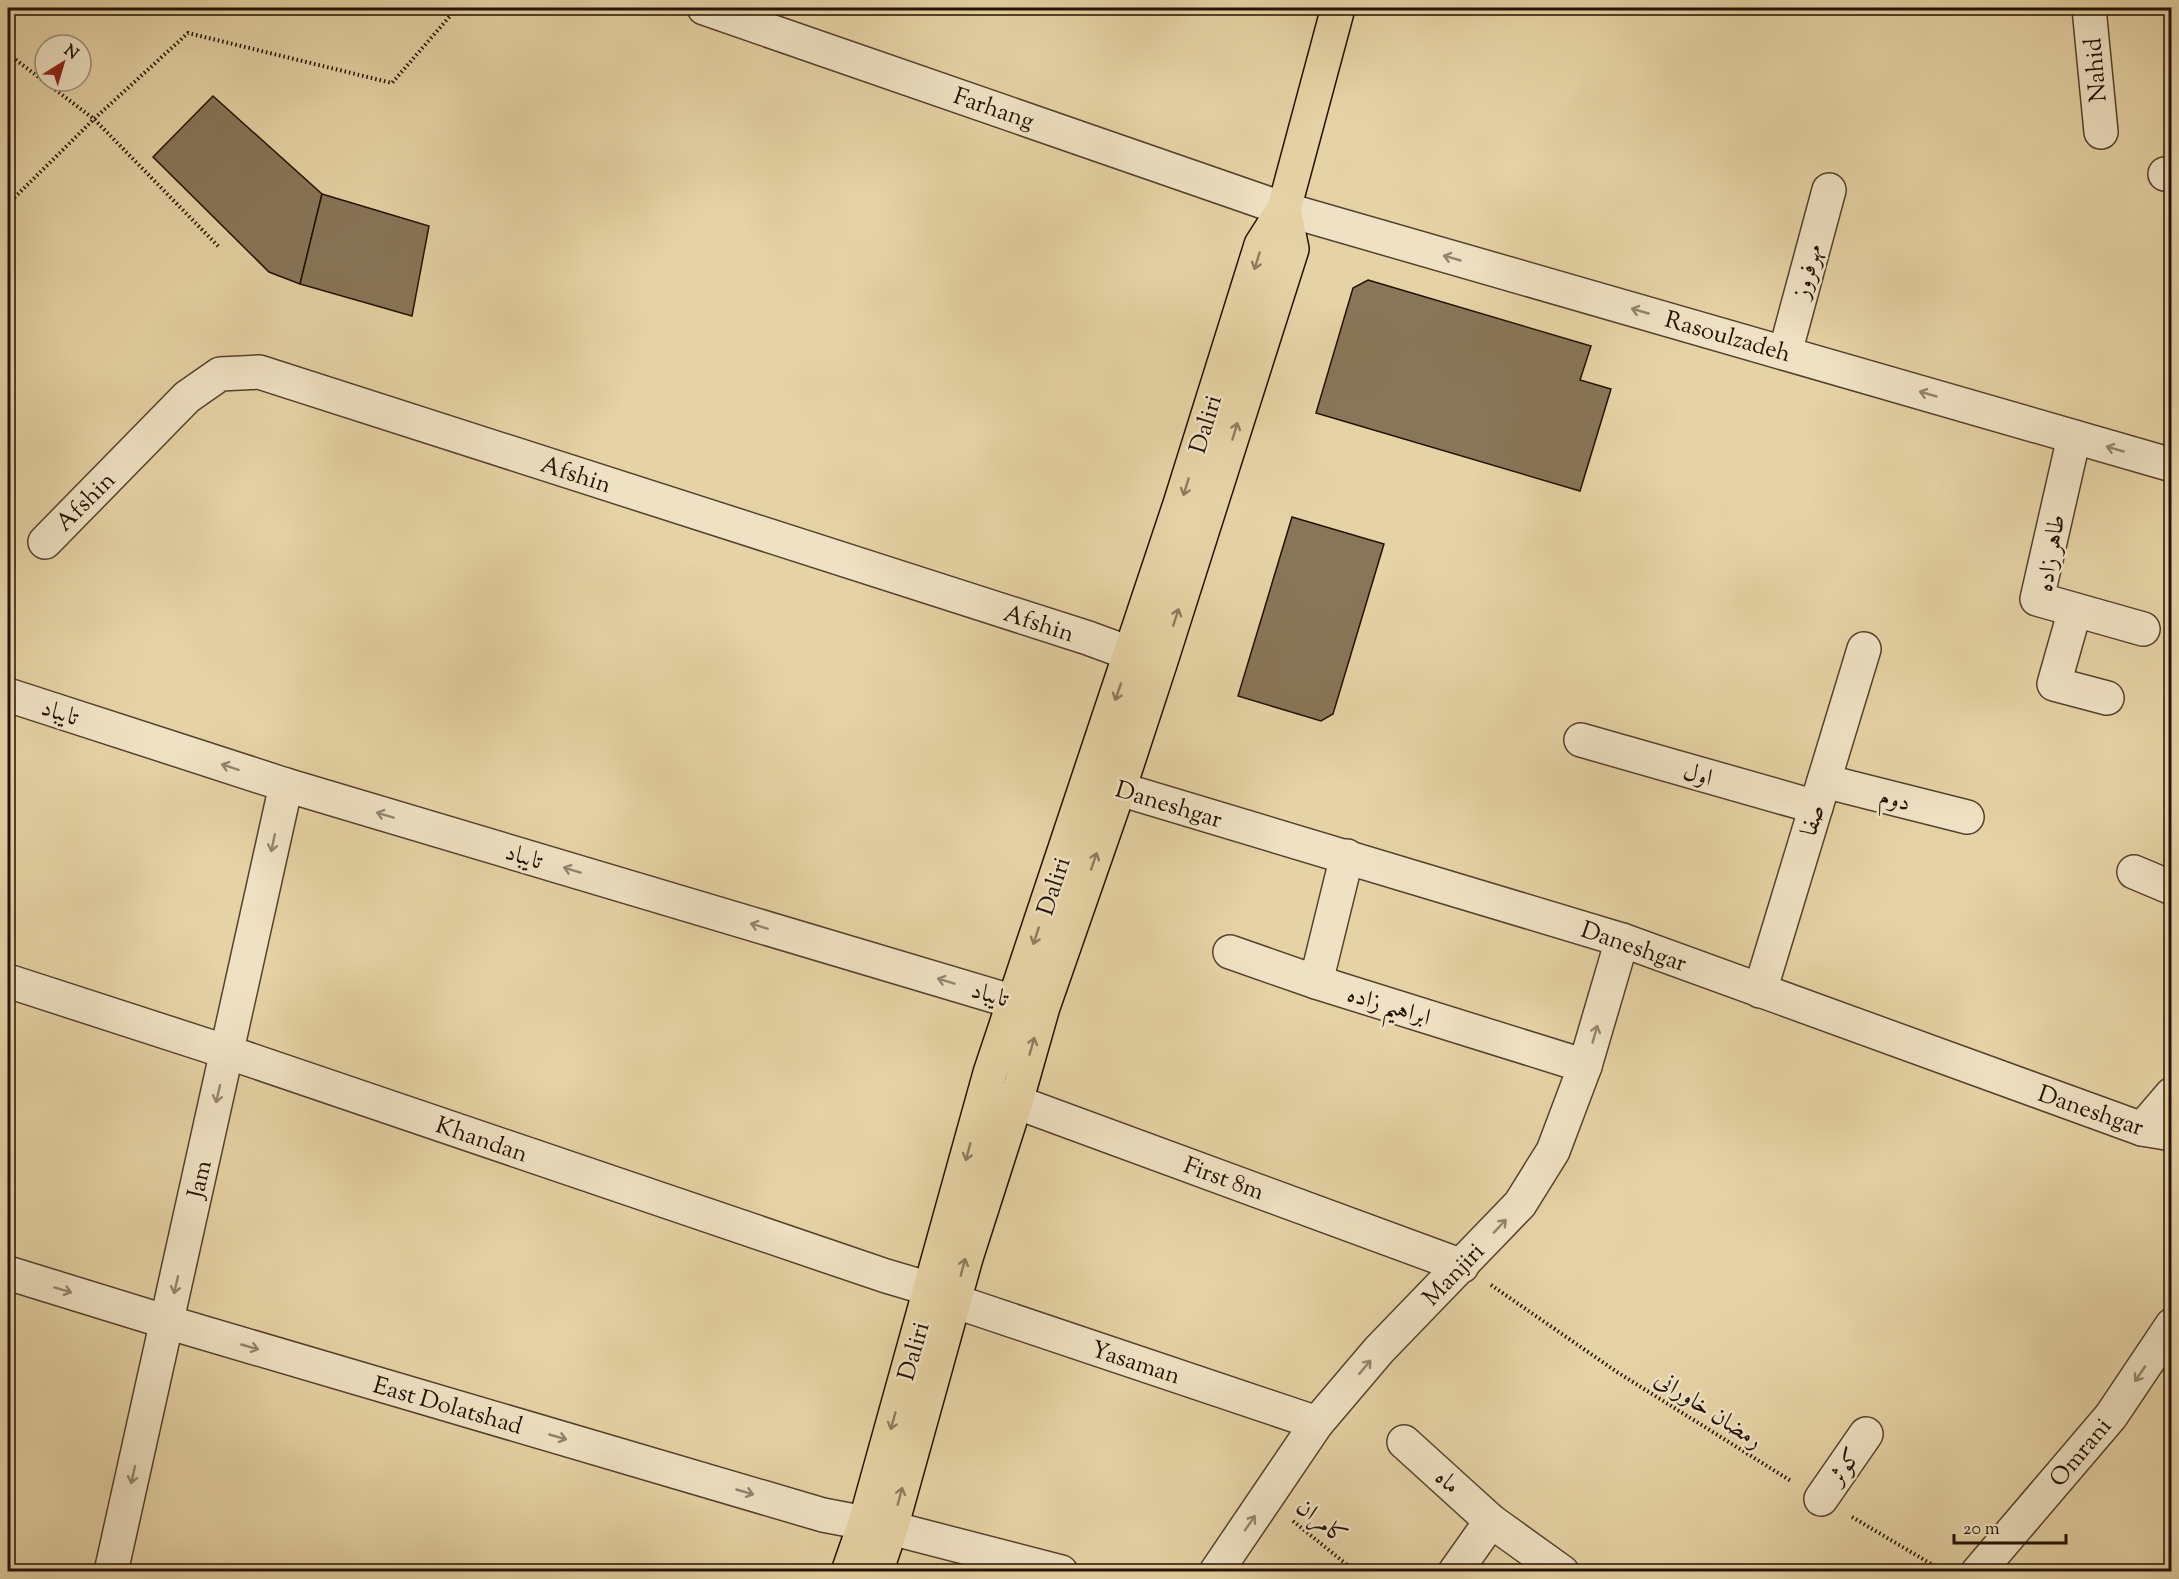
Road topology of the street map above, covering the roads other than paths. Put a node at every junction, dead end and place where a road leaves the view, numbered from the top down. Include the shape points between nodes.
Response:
1 (704, 8) edge
2 (1338, 8) edge
3 (2089, 8) edge
4 (2101, 132) dead end
5 (1829, 190) dead end
6 (1284, 209) junction
7 (1785, 353) junction
8 (2074, 437) junction
9 (2172, 465) edge
10 (45, 542) dead end
11 (2075, 610) junction
12 (2143, 629) dead end
13 (1864, 649) dead end
14 (1145, 659) junction
15 (8, 695) edge
16 (2107, 698) dead end
17 (1581, 740) dead end
18 (1088, 779) junction
19 (286, 785) junction
20 (1119, 789) junction
21 (1820, 794) junction
22 (1967, 818) dead end
23 (1347, 856) junction
24 (2134, 872) dead end
25 (2172, 888) edge
26 (1622, 940) junction
27 (1230, 952) dead end
28 (8, 981) edge
29 (1316, 982) junction
30 (1760, 991) junction
31 (1028, 1004) junction
32 (227, 1052) junction
33 (1585, 1066) junction
34 (2172, 1094) edge
35 (984, 1095) junction
36 (1016, 1102) junction
37 (2157, 1132) edge
38 (1462, 1266) junction
39 (8, 1273) edge
40 (942, 1295) junction
41 (167, 1323) junction
42 (2172, 1325) edge
43 (1317, 1423) junction
44 (1866, 1434) dead end
45 (1404, 1442) dead end
46 (1821, 1499) road end
47 (1491, 1521) junction
48 (878, 1526) junction
49 (111, 1572) edge
50 (848, 1572) edge
51 (876, 1572) edge
52 (1061, 1572) edge
53 (1216, 1572) edge
54 (1455, 1572) edge
55 (1562, 1572) edge
56 (1978, 1572) edge

1 - 6 street, Farhang
2 - 6 main road, Daliri
3 - 4 street, Nahid
5 - 7 street, مهرفروز
7 -> 6 street, Rasoulzadeh
6 - 14 main road, Daliri via 1262,245 1180,504
8 -> 7 street, Rasoulzadeh
9 -> 8 street, Rasoulzadeh
8 - 11 street, طاهر زاده via 2037,599
10 - 14 street, Afshin via 187,397 220,374 259,372
11 - 12 street, طاهر زاده
11 - 16 street via 2054,684
13 - 21 street, صفا
14 -> 18 main road, Daliri
14 - 20 main road, Daliri
19 -> 15 street, تایباد
17 - 21 street, اول
18 - 20 street, Daneshgar
18 -> 31 main road, Daliri
31 -> 19 street, تایباد
19 -> 32 street, Jam
20 - 23 street, Daneshgar
31 -> 20 main road, Daliri
21 - 22 street, دوم
21 - 30 street, صفا
23 - 26 street, Daneshgar
23 - 29 street, ابراهیم زاده
24 - 25 street
26 - 30 street, Daneshgar
33 -> 26 street, Manjiri
27 - 29 street
28 - 32 street, Khandan
29 - 33 street, ابراهیم زاده
30 - 37 street, Daneshgar
31 - 35 main road, Daliri
36 -> 31 main road, Daliri
32 - 40 street, Khandan
32 -> 41 street, Jam
38 -> 33 street, Manjiri via 1520,1204 1553,1151
34 - 37 street
35 - 36 street, First 8m
35 -> 40 main road, Daliri
36 - 38 street, First 8m
40 -> 36 main road, Daliri via 966,1258
43 -> 38 street, Manjiri via 1379,1350
39 -> 41 street, East Dolatshad
40 - 43 street, Yasaman
40 - 48 main road, Daliri
41 -> 48 street, East Dolatshad via 812,1512
41 -> 49 street, Jam
42 -> 56 street, Omrani via 2111,1416
53 -> 43 street, Manjiri
44 - 46 street, کوثر
45 - 47 street, ماه
47 - 54 street
47 - 55 street, ماه
48 - 50 main road, Daliri
48 - 51 main road, Daliri
48 - 52 street, East Dolatshad

